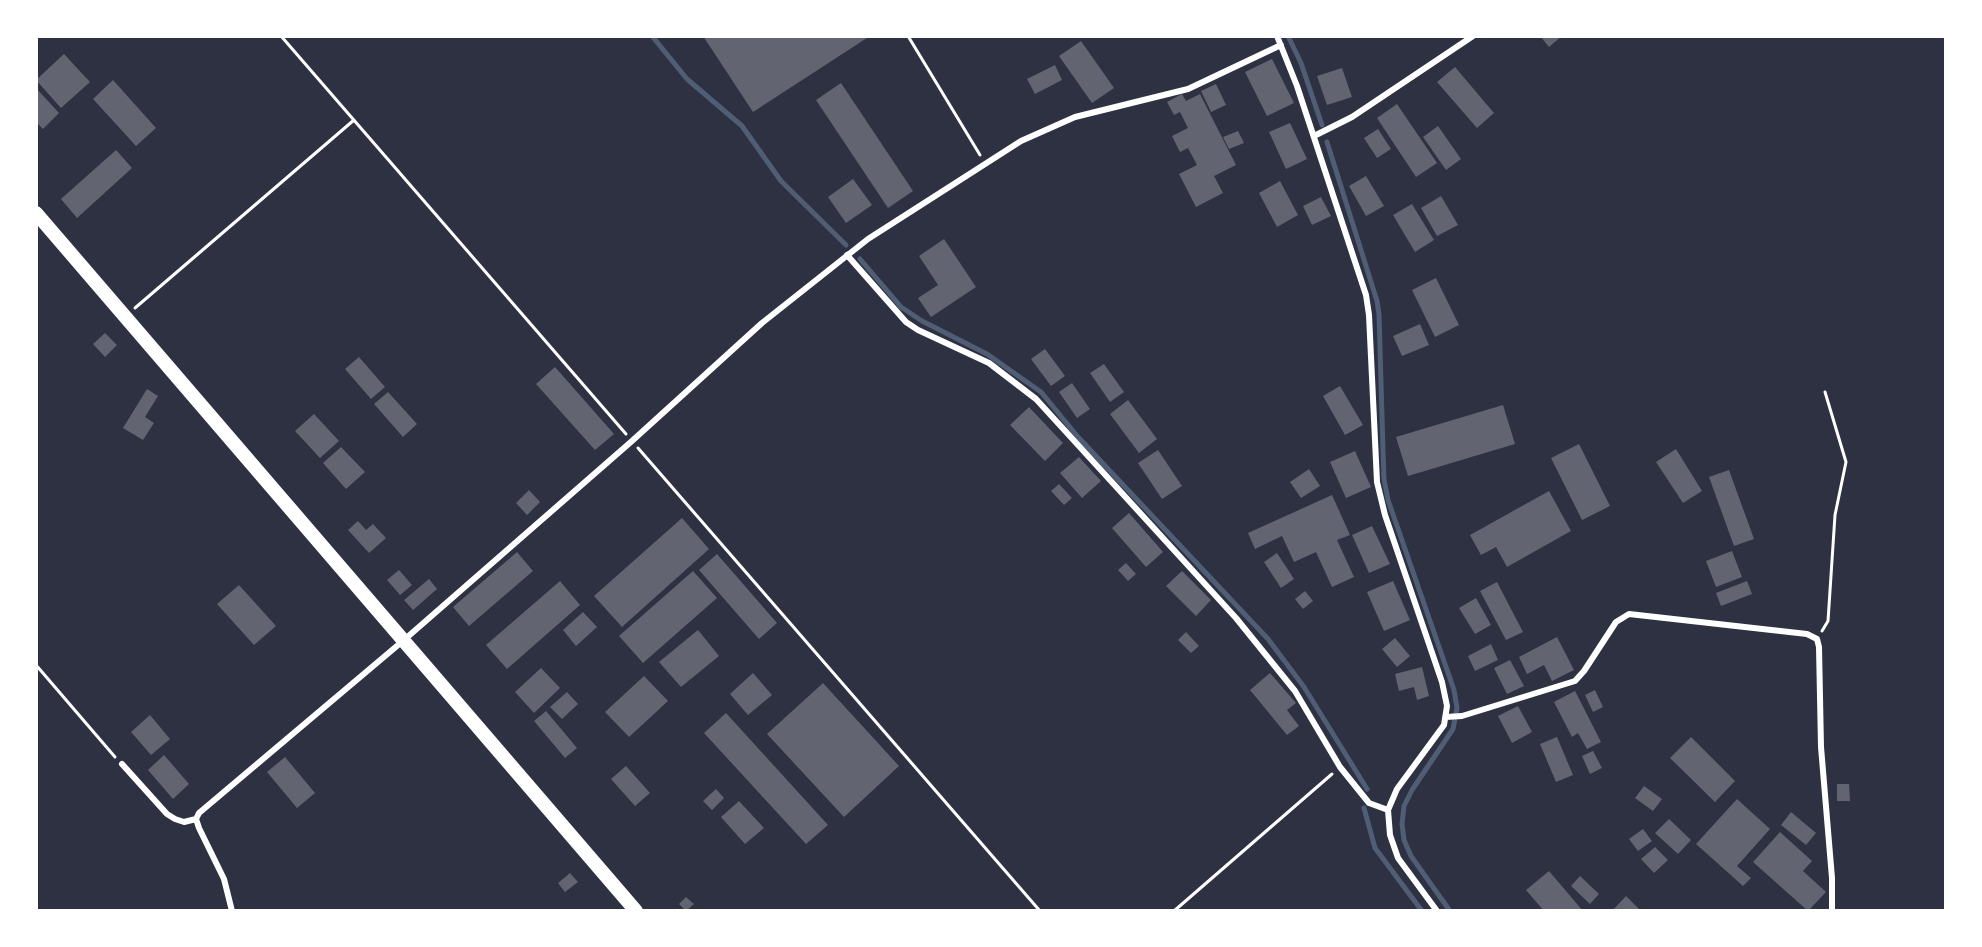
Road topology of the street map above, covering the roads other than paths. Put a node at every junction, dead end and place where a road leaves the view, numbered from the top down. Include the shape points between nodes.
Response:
1 (1277, 36) edge
2 (1473, 36) edge
3 (1281, 45) junction
4 (1314, 136) junction
5 (36, 213) edge
6 (847, 255) junction
7 (404, 640) junction
8 (1448, 717) junction
9 (122, 764) road end
10 (1388, 810) junction
11 (196, 819) junction
12 (232, 911) edge
13 (636, 911) edge
14 (1437, 911) edge
15 (1832, 911) edge

1 - 3 street
2 - 4 street via 1352,117
3 - 4 street
3 - 6 street via 1188,89 1075,117 1044,130
4 - 8 street via 1370,315 1377,483 1442,682
5 - 7 highway
6 - 7 street via 762,323
6 - 10 street via 906,322 989,363 1036,399 1236,618 1295,691 1340,767 1370,803
7 - 11 street
7 - 13 highway
8 - 10 street via 1397,789
8 - 15 street via 1575,681 1616,622 1629,614 1807,634 1818,639
9 - 11 street via 167,814 184,822
10 - 14 street via 1390,835 1398,858
11 - 12 street via 224,879

